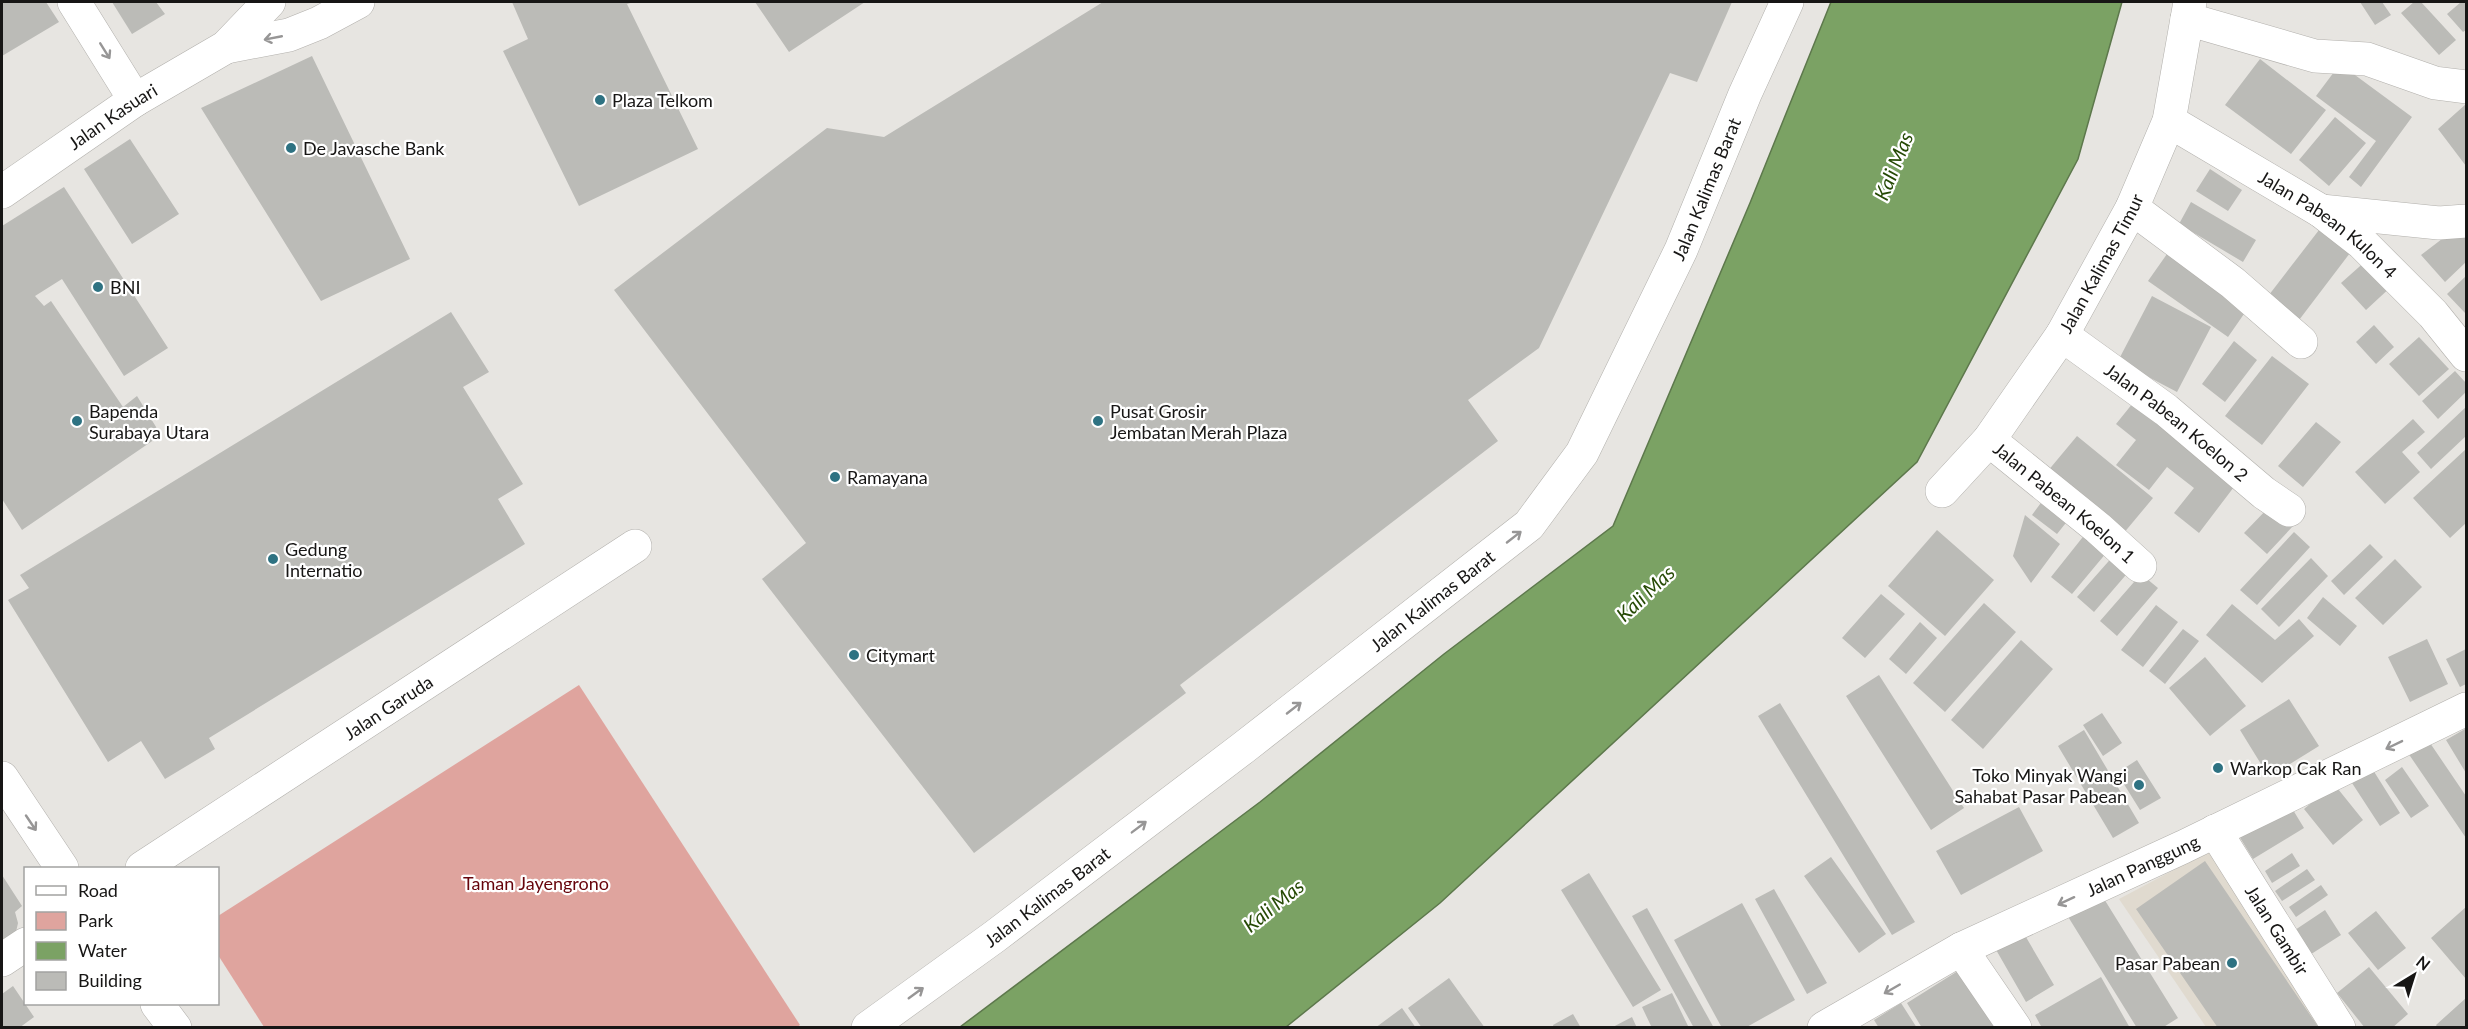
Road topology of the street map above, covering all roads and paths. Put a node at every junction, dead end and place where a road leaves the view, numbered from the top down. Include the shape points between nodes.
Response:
1 (74, 2) edge
2 (269, 2) edge
3 (358, 2) edge
4 (1787, 2) edge
5 (2188, 10) edge
6 (226, 46) junction
7 (2466, 87) edge
8 (135, 100) junction
9 (2169, 121) junction
10 (2, 192) edge
11 (2132, 208) junction
12 (2321, 211) junction
13 (2466, 221) edge
14 (2062, 335) junction
15 (2301, 342) dead end
16 (2466, 355) edge
17 (1989, 440) junction
18 (1942, 491) dead end
19 (2289, 510) dead end
20 (635, 546) dead end
21 (2140, 566) dead end
22 (2466, 710) edge
23 (2, 778) edge
24 (2215, 831) junction
25 (61, 867) edge
26 (144, 867) edge
27 (24, 946) edge
28 (1960, 949) junction
29 (2, 960) edge
30 (158, 1005) edge
31 (175, 1028) edge
32 (868, 1028) edge
33 (1824, 1028) edge
34 (2015, 1028) edge
35 (2339, 1028) edge

1 -> 8 street
2 - 6 street, Jalan Kasuari
3 -> 6 street, Jalan Kasuari via 289,34
32 -> 4 street, Jalan Kalimas Barat via 994,937 1529,525 1582,453 1681,250
5 - 7 street via 2315,56 2367,59 2435,83
5 - 9 street, Jalan Kalimas Timur
6 - 8 street, Jalan Kasuari
8 - 10 street, Jalan Kasuari
9 - 11 street, Jalan Kalimas Timur
9 - 12 street, Jalan Pabean Kulon 4
11 - 14 street, Jalan Kalimas Timur
11 - 15 street via 2233,283
12 - 13 street via 2439,223
12 - 16 street, Jalan Pabean Kulon 4 via 2395,274
14 - 17 street, Jalan Kalimas Timur
14 - 19 street, Jalan Pabean Koelon 2 via 2166,410
17 - 18 street, Jalan Kalimas Timur
17 - 21 street, Jalan Pabean Koelon 1
20 - 26 street, Jalan Garuda
22 -> 24 street, Jalan Panggung
23 -> 25 street
24 -> 28 street, Jalan Panggung
24 - 35 street, Jalan Gambir
27 - 29 street
28 -> 33 street, Jalan Panggung
28 - 34 street
30 - 31 street

